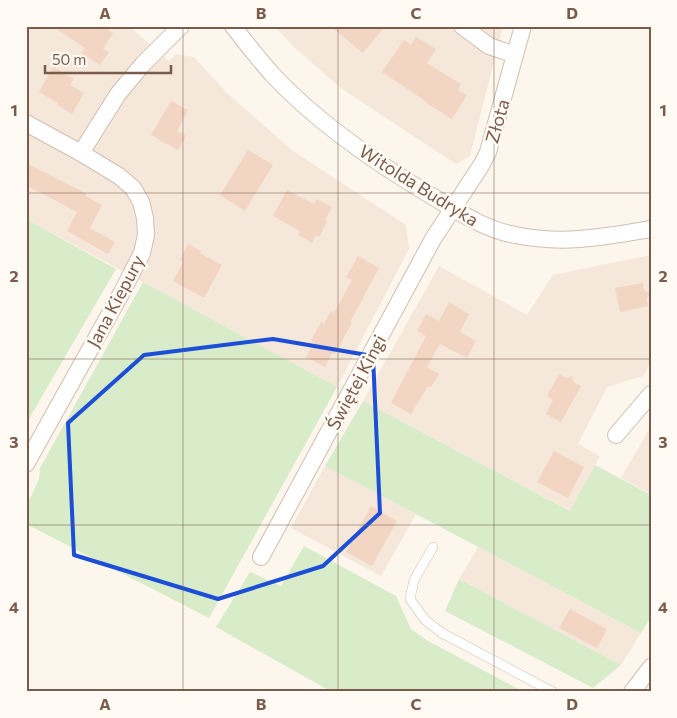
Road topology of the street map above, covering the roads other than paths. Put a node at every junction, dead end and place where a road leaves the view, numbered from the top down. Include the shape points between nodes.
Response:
1 (181, 26) edge
2 (233, 26) edge
3 (462, 26) edge
4 (523, 26) edge
5 (515, 55) junction
6 (26, 123) edge
7 (81, 153) junction
8 (454, 209) junction
9 (651, 228) edge
10 (651, 394) edge
11 (616, 435) dead end
12 (26, 464) edge
13 (433, 547) dead end
14 (261, 557) dead end
15 (651, 667) edge
16 (553, 692) edge
17 (632, 692) edge

1 - 7 street via 118,94
2 - 8 street, Witolda Budryka via 271,73 316,115 376,160
3 - 5 street via 489,46
4 - 5 street, Złota
5 - 8 street, Złota via 488,152
6 - 7 street, Jana Kiepury
7 - 12 street, Jana Kiepury via 133,188 146,218 146,235 142,253 126,284
8 - 9 street, Witolda Budryka via 506,234 534,238 572,241
8 - 14 street, Świętej Kingi via 434,239
10 - 11 street
13 - 16 lane via 414,580 410,599 425,620 442,633
15 - 17 street

